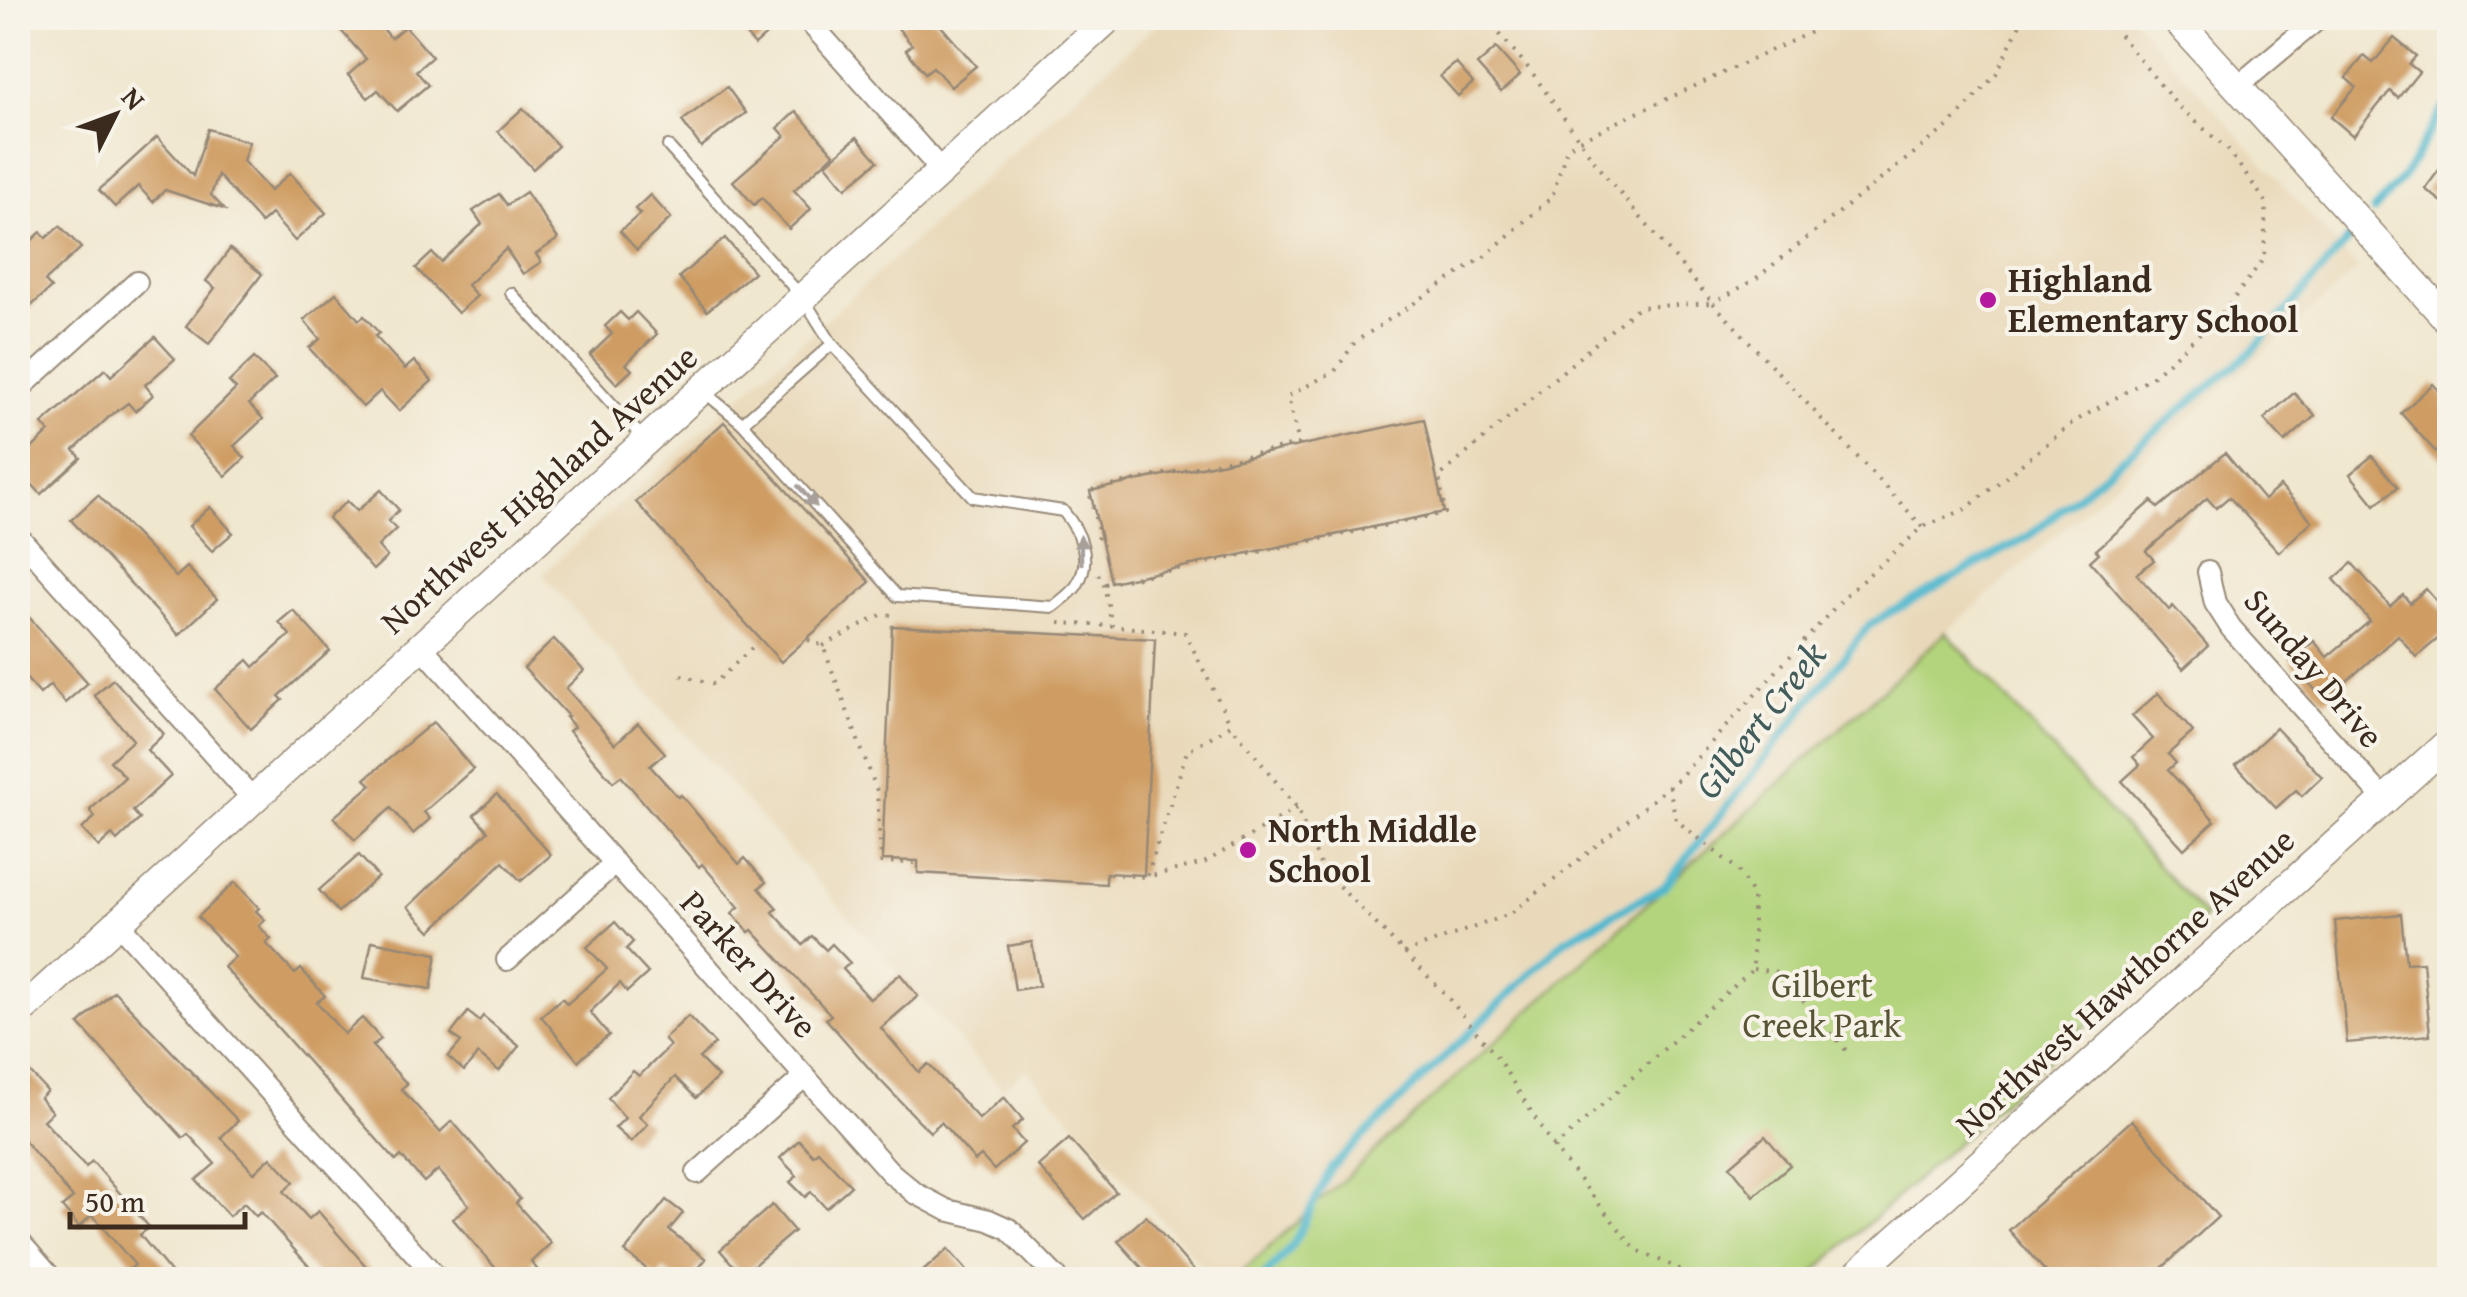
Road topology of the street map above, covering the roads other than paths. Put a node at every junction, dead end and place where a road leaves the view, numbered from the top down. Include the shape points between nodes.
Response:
1 (806, 18) edge
2 (1109, 18) edge
3 (2175, 18) edge
4 (2318, 18) edge
5 (2238, 86) junction
6 (668, 146) dead end
7 (942, 170) junction
8 (137, 282) dead end
9 (512, 293) dead end
10 (803, 298) junction
11 (2450, 322) edge
12 (832, 344) junction
13 (18, 390) edge
14 (703, 390) junction
15 (742, 423) junction
16 (646, 442) junction
17 (18, 536) edge
18 (2208, 572) dead end
19 (422, 647) junction
20 (2450, 740) edge
21 (252, 798) junction
22 (2384, 799) junction
23 (615, 863) junction
24 (118, 923) junction
25 (507, 960) dead end
26 (21, 1002) edge
27 (805, 1076) junction
28 (697, 1173) dead end
29 (18, 1240) edge
30 (53, 1280) edge
31 (439, 1280) edge
32 (1059, 1280) edge
33 (1851, 1280) edge

1 - 7 street
2 - 7 main road, Northwest Highland Avenue
3 - 5 main road
4 - 5 street
5 - 11 main road
6 - 10 lane
7 - 10 main road, Northwest Highland Avenue
8 - 13 street
9 - 16 lane
10 - 12 lane
10 - 14 main road, Northwest Highland Avenue
12 - 15 lane
15 -> 12 lane via 897,596 1053,608 1077,585 1084,557 1080,532 1064,510 973,496
14 - 15 lane
14 - 16 main road, Northwest Highland Avenue
16 - 19 main road, Northwest Highland Avenue
17 - 21 street
18 - 22 street, Sunday Drive via 2231,628
19 - 21 main road, Northwest Highland Avenue
19 - 23 street, Parker Drive
20 - 22 main road, Northwest Hawthorne Avenue
21 - 24 main road, Northwest Highland Avenue
22 - 33 main road, Northwest Hawthorne Avenue
23 - 25 street
23 - 27 street, Parker Drive
24 - 26 main road, Northwest Highland Avenue
24 - 31 street
27 - 28 street
27 - 32 street, Parker Drive via 915,1193 1009,1229
29 - 30 street

